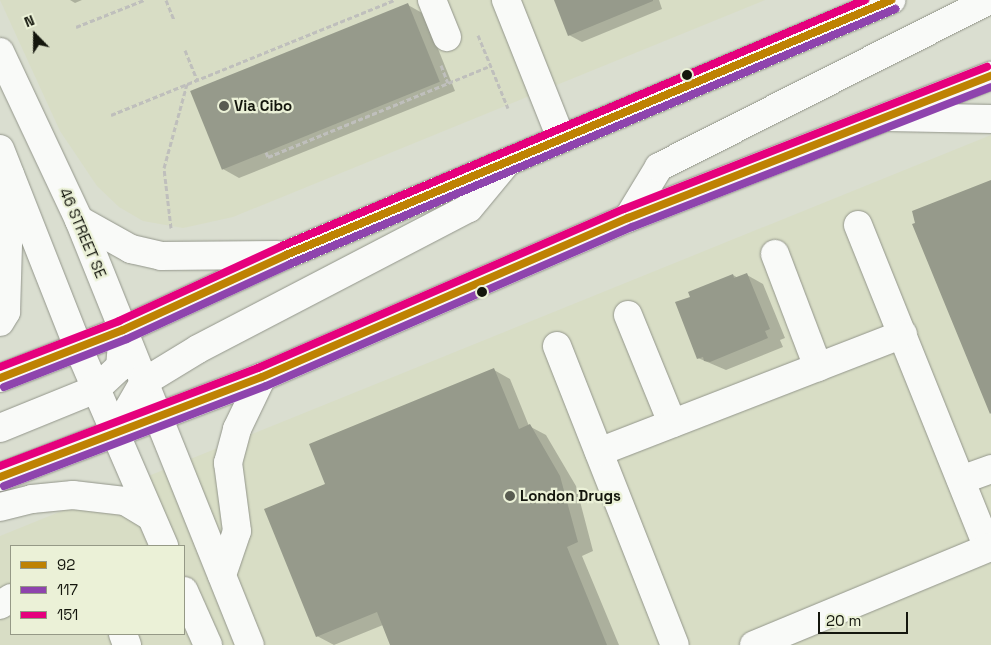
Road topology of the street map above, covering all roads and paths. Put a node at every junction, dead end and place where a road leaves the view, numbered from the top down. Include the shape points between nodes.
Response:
1 (144, 0) edge
2 (166, 0) edge
3 (394, 0) edge
4 (432, 0) edge
5 (506, 0) edge
6 (891, 0) edge
7 (990, 0) edge
8 (174, 20) dead end
9 (76, 27) dead end
10 (477, 33) dead end
11 (447, 38) dead end
12 (185, 50) dead end
13 (0, 52) edge
14 (490, 66) junction
15 (991, 76) edge
16 (197, 80) junction
17 (187, 84) junction
18 (508, 108) dead end
19 (111, 115) dead end
20 (889, 117) junction
21 (991, 119) edge
22 (561, 138) junction
23 (0, 149) edge
24 (266, 152) dead end
25 (507, 162) junction
26 (10, 175) junction
27 (628, 218) junction
28 (79, 220) junction
29 (858, 225) dead end
30 (172, 231) dead end
31 (775, 254) dead end
32 (286, 255) junction
33 (628, 315) dead end
34 (0, 322) edge
35 (123, 330) junction
36 (902, 334) junction
37 (557, 346) dead end
38 (78, 347) junction
39 (818, 367) junction
40 (262, 377) junction
41 (0, 378) edge
42 (144, 382) junction
43 (96, 389) junction
44 (159, 416) junction
45 (672, 423) junction
46 (0, 428) edge
47 (115, 432) junction
48 (599, 452) junction
49 (991, 469) edge
50 (0, 477) edge
51 (961, 480) junction
52 (0, 507) edge
53 (150, 516) junction
54 (164, 545) edge
55 (990, 547) edge
56 (222, 575) junction
57 (185, 593) edge
58 (208, 645) edge
59 (250, 645) edge
60 (675, 645) edge
61 (754, 645) edge

1 - 9 path
2 - 8 path
3 - 16 path
4 - 11 main road
5 - 22 main road
6 - 22 main road
7 - 27 main road via 660,167
10 - 14 path
12 - 16 path
13 - 28 main road, 46 STREET SE
14 - 18 path
14 - 24 path via 268,157
15 - 20 main road
16 - 17 path
17 - 19 path
17 - 30 path via 164,168
20 - 21 main road
20 - 27 main road
22 - 25 main road
23 - 26 main road
25 - 32 main road
25 - 42 main road via 470,208 198,349
26 - 34 main road via 6,312
26 - 38 main road
27 - 40 main road
28 - 32 main road via 130,249 161,256
28 - 35 main road, 46 STREET SE
29 - 36 main road
31 - 39 main road
32 - 35 main road
33 - 45 main road
35 - 38 main road
35 - 42 main road, 46 STREET SE
35 - 43 main road via 120,367
36 - 39 main road
36 - 51 main road
37 - 48 main road
38 - 41 main road
38 - 43 main road
39 - 45 main road
40 - 44 main road
40 - 56 main road via 236,429 228,463 237,531
42 - 44 main road, 46 STREET SE
42 - 47 main road
43 - 46 main road
43 - 47 main road
44 - 47 main road
44 - 56 main road, 46 STREET SE
45 - 48 main road
47 - 50 main road
47 - 53 main road
48 - 60 main road
49 - 51 main road
51 - 55 main road
52 - 53 main road via 32,499 73,495 125,500
53 - 54 main road
55 - 61 main road
56 - 59 main road, 46 STREET SE
57 - 58 main road

